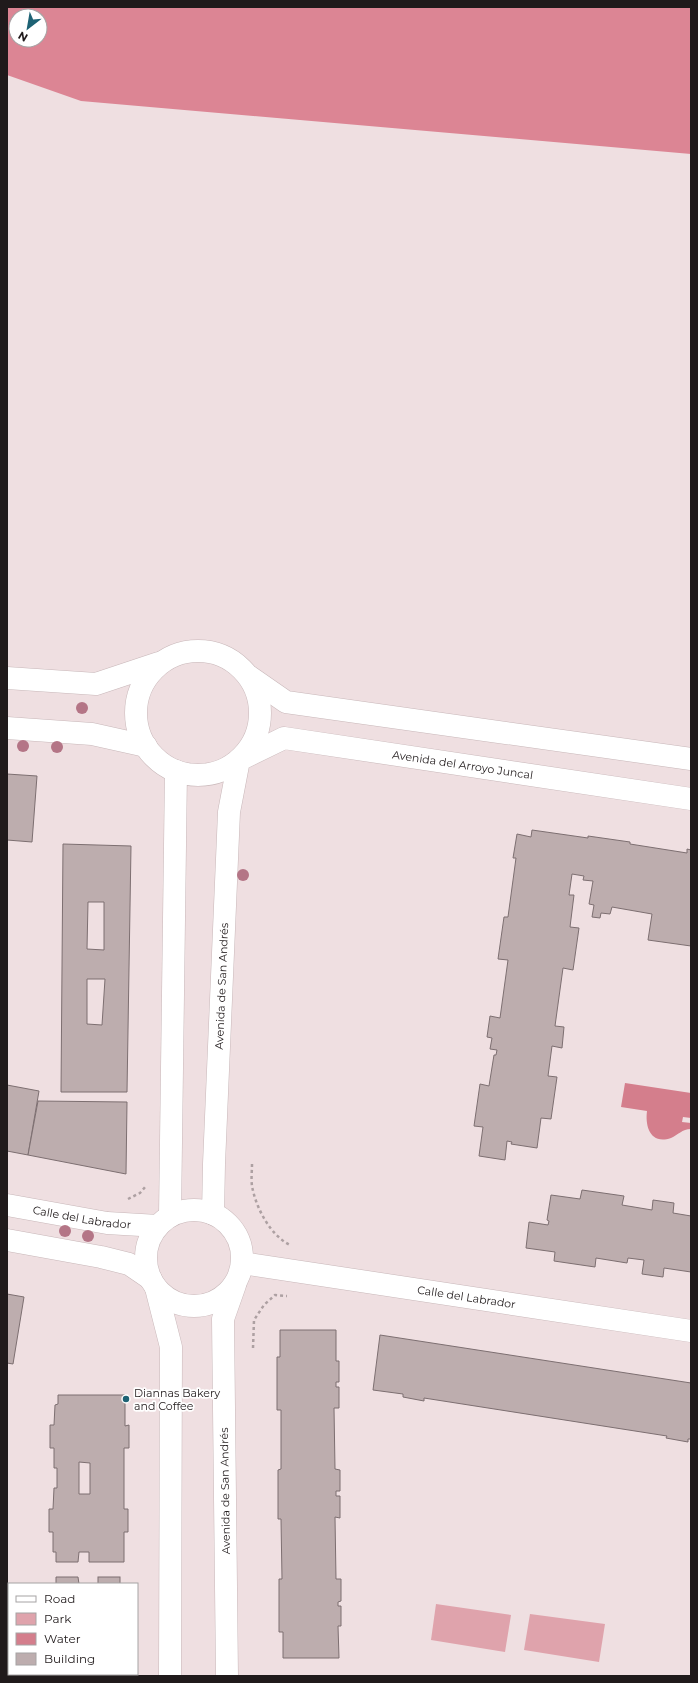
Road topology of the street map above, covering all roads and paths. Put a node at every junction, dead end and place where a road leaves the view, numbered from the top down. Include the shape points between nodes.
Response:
1 (159, 663) junction
2 (250, 677) junction
3 (7, 678) edge
4 (7, 728) edge
5 (146, 746) junction
6 (691, 759) edge
7 (239, 760) junction
8 (176, 771) junction
9 (691, 799) edge
10 (252, 1164) dead end
11 (150, 1180) dead end
12 (124, 1199) dead end
13 (7, 1205) edge
14 (213, 1214) junction
15 (164, 1221) junction
16 (7, 1240) edge
17 (292, 1246) dead end
18 (242, 1263) junction
19 (154, 1284) junction
20 (235, 1284) junction
21 (291, 1296) dead end
22 (691, 1331) edge
23 (253, 1348) dead end
24 (170, 1676) edge
25 (227, 1676) edge

1 - 2 street via 177,653 197,650 217,653 236,662
1 - 3 street via 96,684
1 - 5 street via 146,677 138,693 138,730
2 - 6 street via 286,702
2 - 7 street via 258,693 261,712 259,730 251,746
4 - 5 street via 92,734
5 - 8 street via 159,761
7 - 8 street via 216,773 196,775
7 - 9 street, Avenida del Arroyo Juncal via 284,738
7 - 14 street, Avenida de San Andrés via 229,812
8 - 15 street
10 - 17 path via 252,1185 257,1203 268,1225
11 - 12 path via 140,1193 130,1199
13 - 15 street, Calle del Labrador via 107,1223
14 - 15 street via 199,1210 184,1211
14 - 18 street via 226,1222 236,1234 241,1248
15 - 19 street via 150,1238 146,1251 146,1266
16 - 19 street via 129,1264
18 - 20 street
18 - 22 street, Calle del Labrador
19 - 20 street via 168,1298 181,1304 196,1306 211,1303 224,1296
19 - 24 street via 171,1347
20 - 25 street, Avenida de San Andrés via 223,1319
21 - 23 path via 275,1295 264,1305 254,1320

